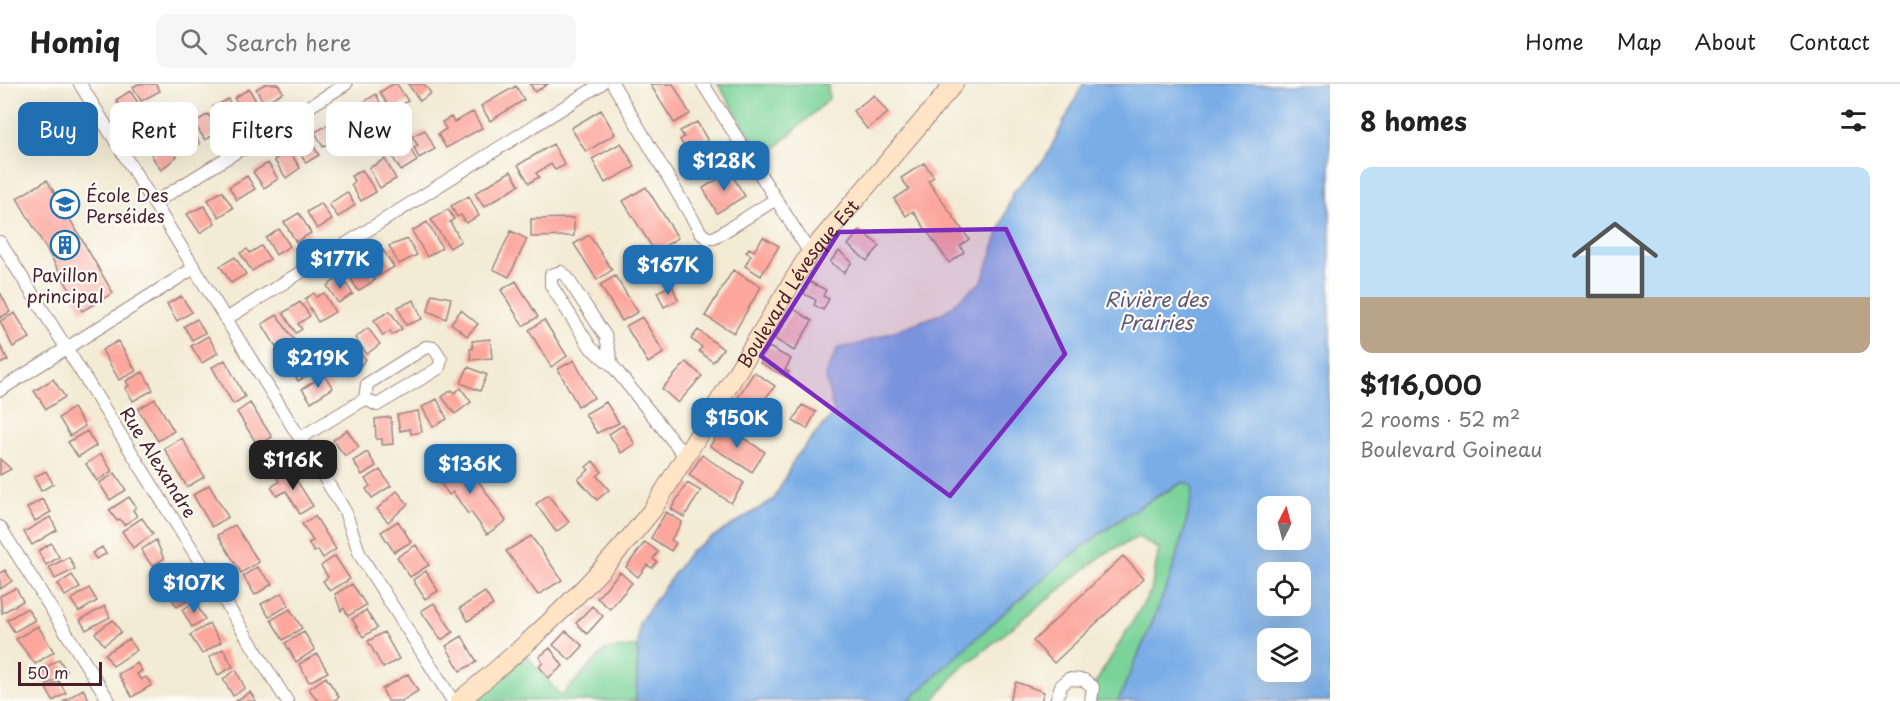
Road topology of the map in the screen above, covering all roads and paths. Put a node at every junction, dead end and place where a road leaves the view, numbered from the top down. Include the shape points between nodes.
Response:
1 (346, 84) edge
2 (601, 84) edge
3 (613, 84) edge
4 (703, 84) edge
5 (954, 84) edge
6 (86, 86) edge
7 (776, 199) junction
8 (154, 203) junction
9 (0, 242) edge
10 (810, 253) junction
11 (194, 268) junction
12 (226, 319) junction
13 (66, 348) junction
14 (612, 365) junction
15 (0, 390) edge
16 (365, 399) junction
17 (300, 438) junction
18 (685, 456) junction
19 (0, 527) edge
20 (109, 701) edge
21 (287, 701) edge
22 (453, 701) edge
23 (459, 701) edge
24 (1056, 701) edge
25 (1091, 701) edge

1 - 8 street
2 - 12 street
3 - 7 street via 707,238 714,238
4 - 7 street
5 - 10 street, Boulevard Lévesque Est
6 - 8 street
7 - 10 street
8 - 11 street
9 - 13 street, Rue Alexandre
10 - 18 street, Boulevard Lévesque Est
11 - 12 street
11 - 13 street
12 - 17 street
13 - 15 street
13 - 21 street, Rue Alexandre
14 - 14 street via 606,337 566,276 561,272 551,275 551,285 591,348
14 - 18 street
16 - 16 street via 376,405 439,368 441,359 434,348 426,347 367,384
16 - 17 street
17 - 22 street via 345,511 360,555
18 - 23 street, Boulevard Lévesque Est via 653,509 586,588 522,650
19 - 20 street
24 - 25 street via 1061,686 1076,678 1093,687

